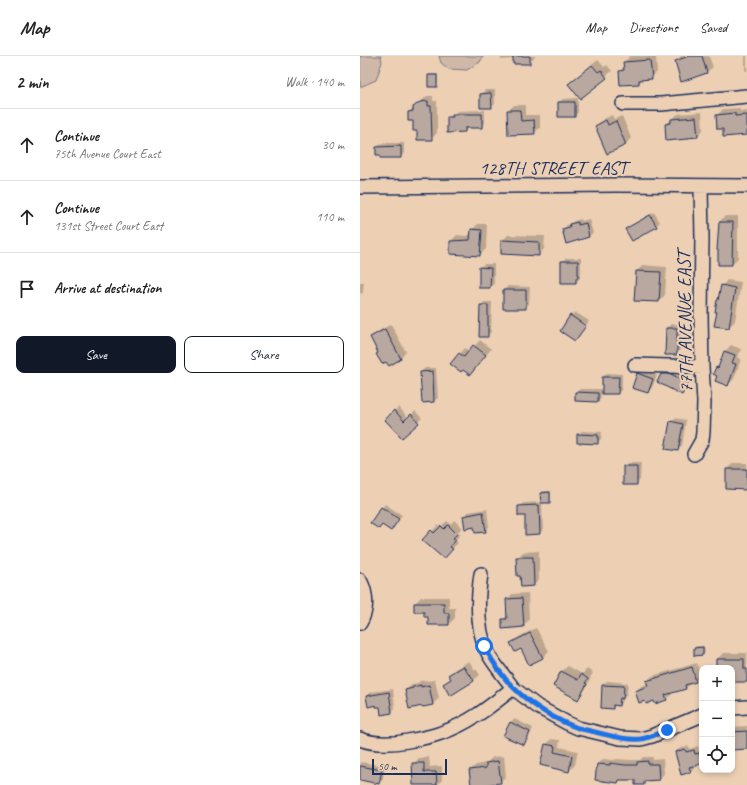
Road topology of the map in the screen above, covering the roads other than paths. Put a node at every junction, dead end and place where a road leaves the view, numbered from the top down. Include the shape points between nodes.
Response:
1 (747, 96) edge
2 (623, 104) dead end
3 (701, 186) junction
4 (747, 186) edge
5 (360, 187) edge
6 (635, 366) dead end
7 (702, 367) junction
8 (694, 454) dead end
9 (481, 574) dead end
10 (360, 580) edge
11 (360, 623) edge
12 (513, 688) junction
13 (747, 707) edge
14 (735, 708) edge
15 (699, 716) edge
16 (360, 739) edge

1 - 2 street via 662,104
3 - 4 street, 128TH STREET EAST
3 - 5 street, 128TH STREET EAST
3 - 7 street, 77TH AVENUE EAST
6 - 7 street
7 - 8 street, 77TH AVENUE EAST via 703,432 702,440
9 - 12 street via 478,592 479,624 484,646
10 - 11 street via 366,599
12 - 15 street via 538,707 567,723 620,738 641,739 652,736
12 - 16 street via 476,716 441,733 393,744 372,743
13 - 14 street

